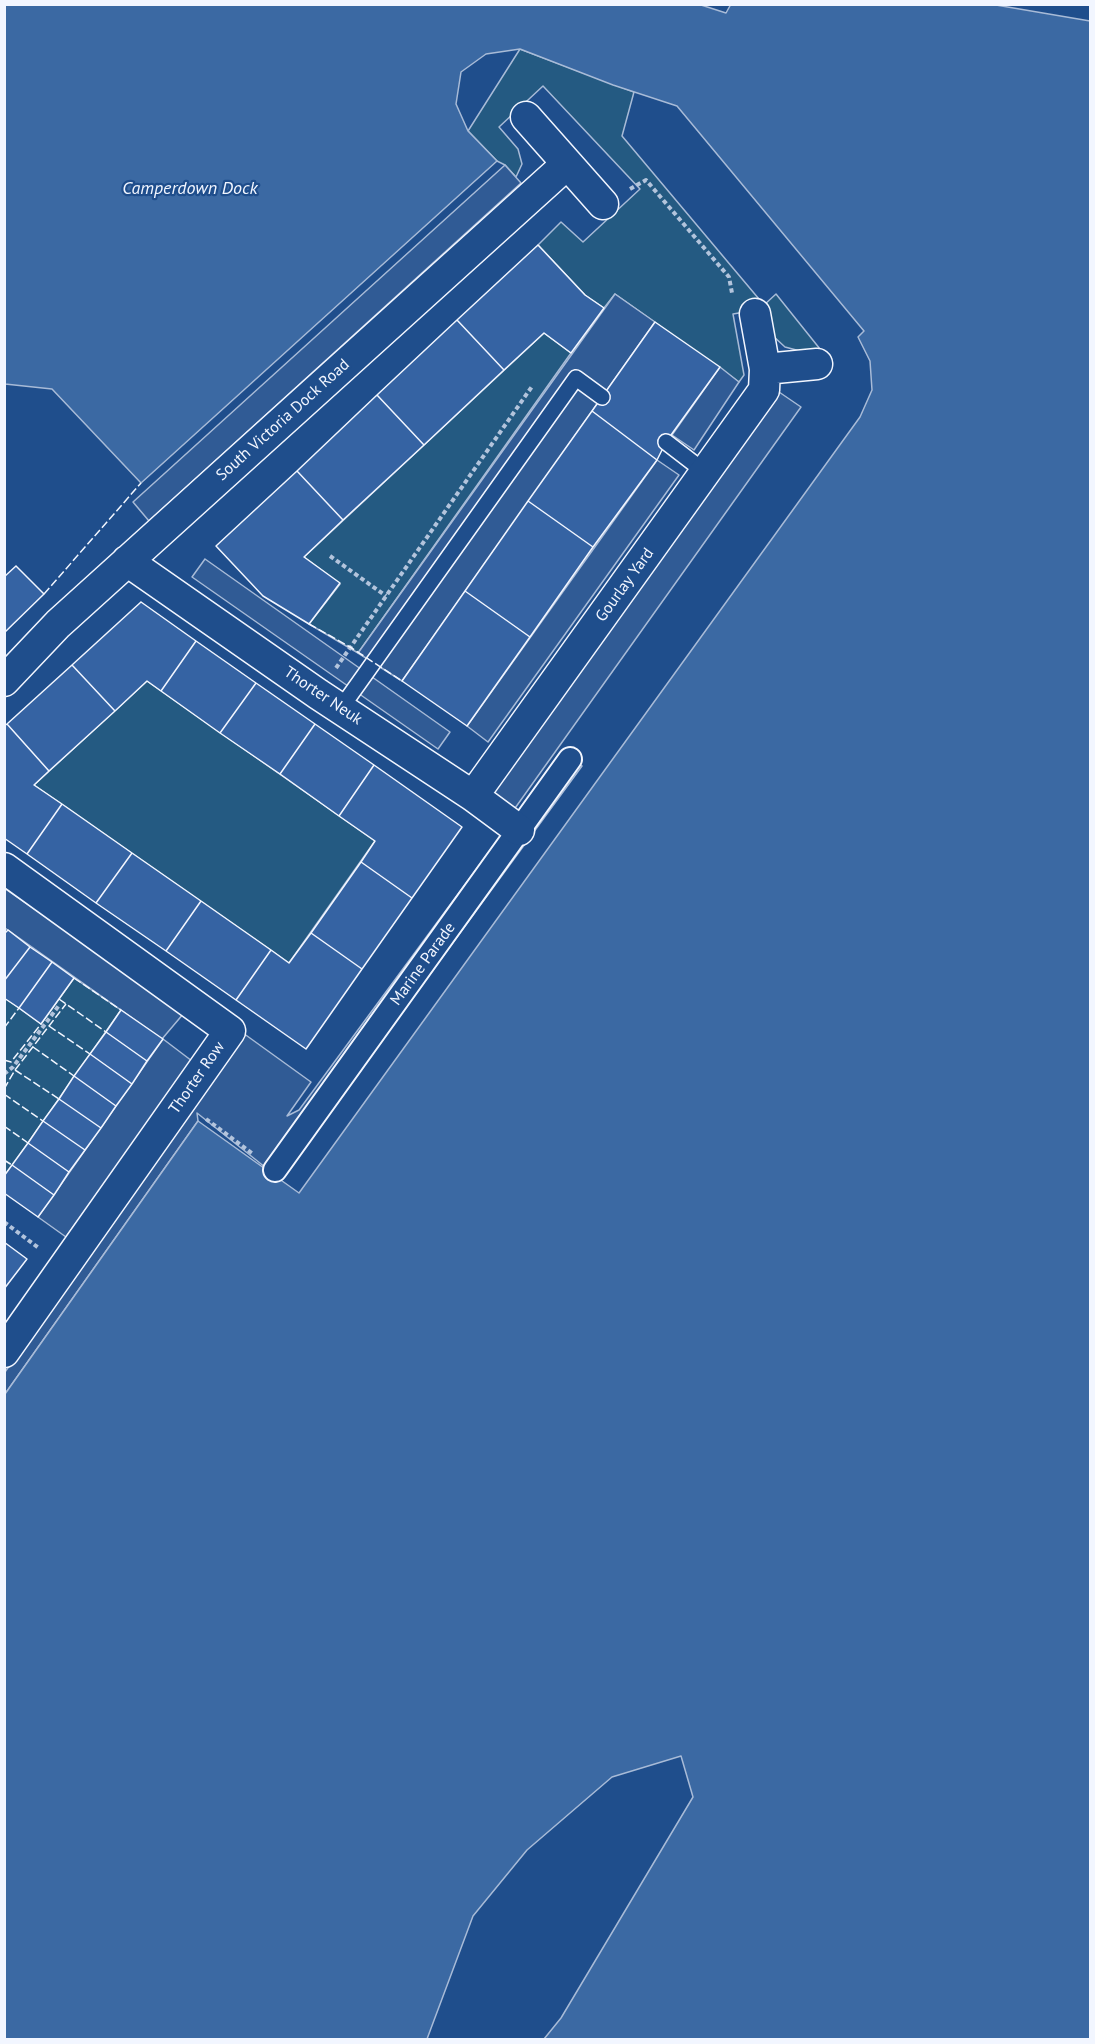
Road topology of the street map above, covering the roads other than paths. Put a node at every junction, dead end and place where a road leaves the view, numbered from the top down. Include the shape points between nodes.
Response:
1 (526, 117) dead end
2 (567, 164) junction
3 (603, 204) road end
4 (755, 314) road end
5 (817, 364) dead end
6 (765, 369) junction
7 (602, 397) dead end
8 (666, 442) dead end
9 (705, 472) junction
10 (127, 561) junction
11 (4, 681) edge
12 (329, 701) junction
13 (570, 759) dead end
14 (473, 796) junction
15 (519, 830) junction
16 (4, 868) edge
17 (276, 1170) dead end
18 (4, 1352) edge

1 - 2 street
2 - 3 street
2 - 10 street, South Victoria Dock Road
4 - 6 street, Gourlay Yard
5 - 6 street
6 - 9 street, Gourlay Yard via 764,390
7 - 12 lane via 576,378
8 - 9 lane
9 - 14 street, Gourlay Yard
10 - 11 street, South Victoria Dock Road via 58,624
10 - 12 street, Thorter Neuk
12 - 14 street, Thorter Neuk
13 - 15 street, Marine Parade
14 - 15 street, Thorter Neuk
15 - 17 street, Marine Parade
16 - 18 street, Thorter Row via 230,1031

